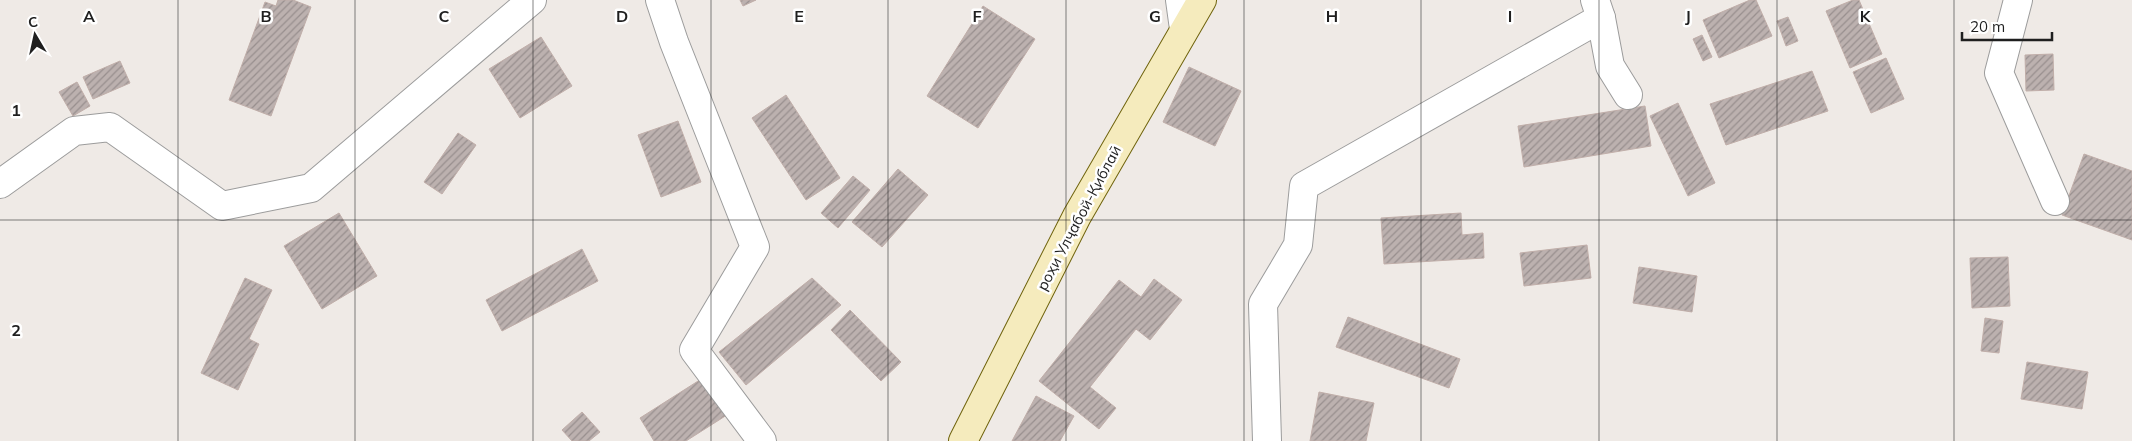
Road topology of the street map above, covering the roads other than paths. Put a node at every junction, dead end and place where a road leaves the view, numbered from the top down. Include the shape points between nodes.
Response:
1 (532, 0) edge
2 (660, 0) edge
3 (1180, 0) edge
4 (1202, 0) edge
5 (2018, 0) edge
6 (1598, 9) edge
7 (1184, 29) junction
8 (1628, 95) dead end
9 (0, 184) edge
10 (2055, 201) dead end
11 (762, 441) edge
12 (963, 441) edge
13 (1266, 441) edge

1 - 9 street via 311,188 222,206 110,127 74,131
2 - 11 street via 755,247 694,350
3 - 7 street
4 - 7 street, роҳи Улҷабой-Қиблаӣ
5 - 10 street via 1999,73
6 - 8 street via 1610,66
6 - 13 street via 1304,186 1298,245 1263,304
7 - 12 street, роҳи Улҷабой-Қиблаӣ via 1077,216

